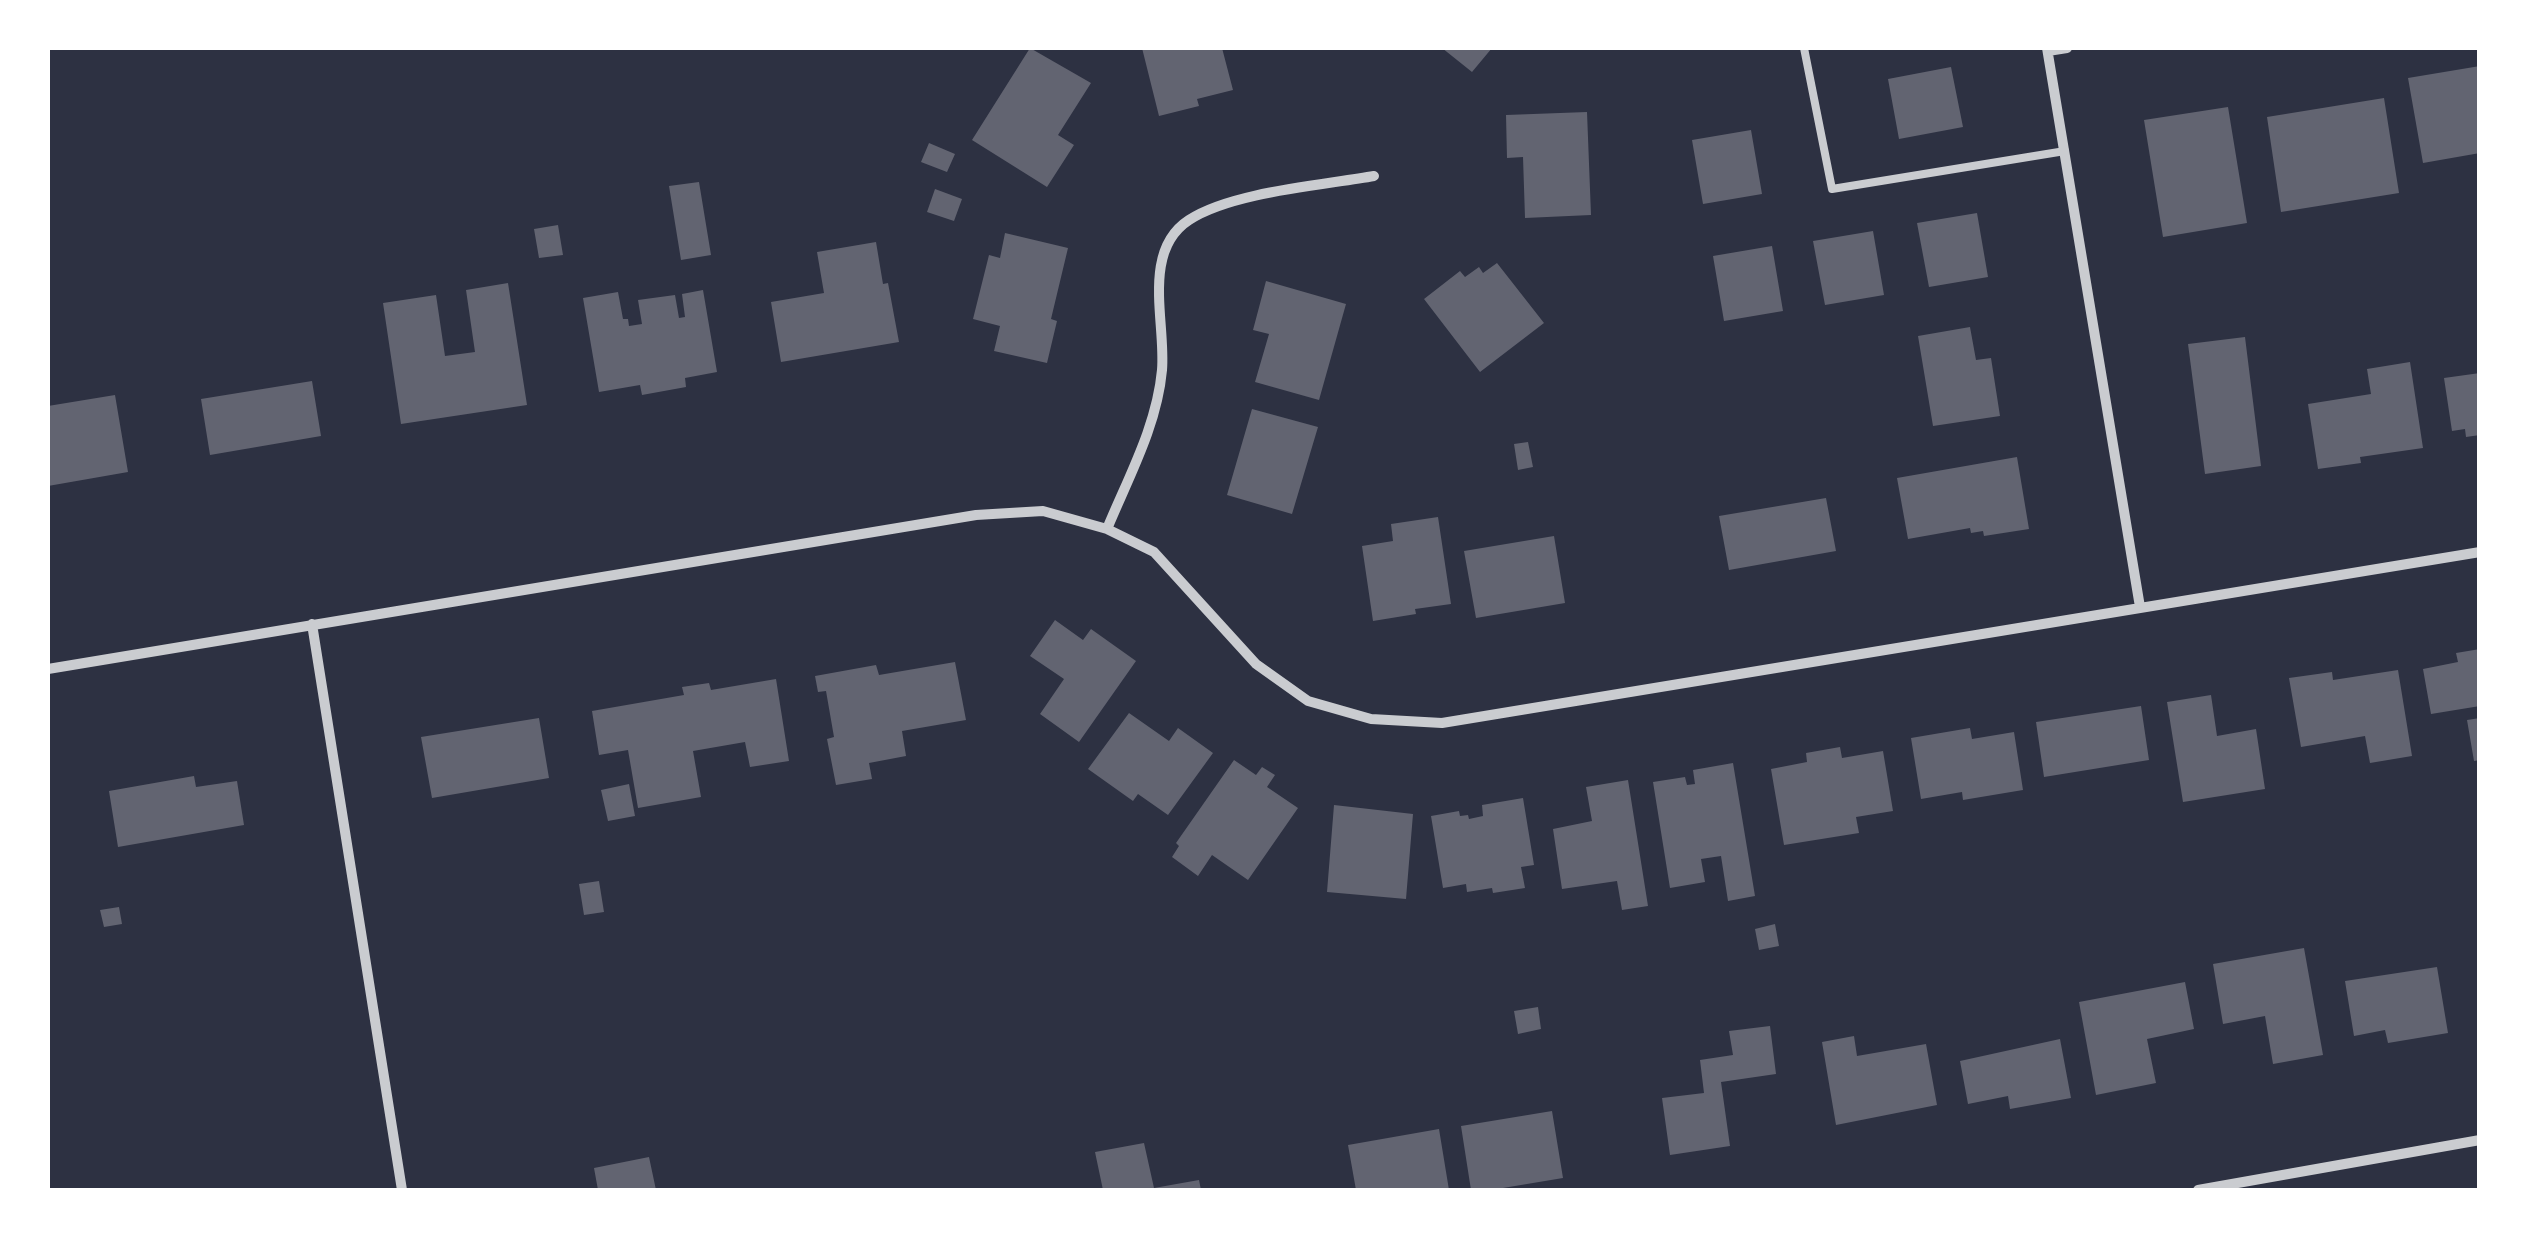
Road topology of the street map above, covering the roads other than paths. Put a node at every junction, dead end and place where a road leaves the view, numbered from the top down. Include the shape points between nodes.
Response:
1 (1804, 48) edge
2 (2067, 48) edge
3 (2048, 49) edge
4 (2064, 151) junction
5 (1374, 176) dead end
6 (1107, 528) junction
7 (2480, 552) edge
8 (2140, 607) junction
9 (312, 624) junction
10 (48, 669) edge
11 (2480, 1140) edge
12 (402, 1190) edge
13 (2198, 1190) edge

1 - 4 lane via 1832,189
2 - 3 street
3 - 4 street
4 - 8 street
5 - 6 street via 1234,201 1189,220 1171,238 1161,262 1162,370 1152,422
6 - 8 street via 1154,552 1256,664 1308,701 1371,719 1442,723
6 - 9 street via 1043,511 976,514
7 - 8 street
9 - 10 street
9 - 12 street
11 - 13 street

